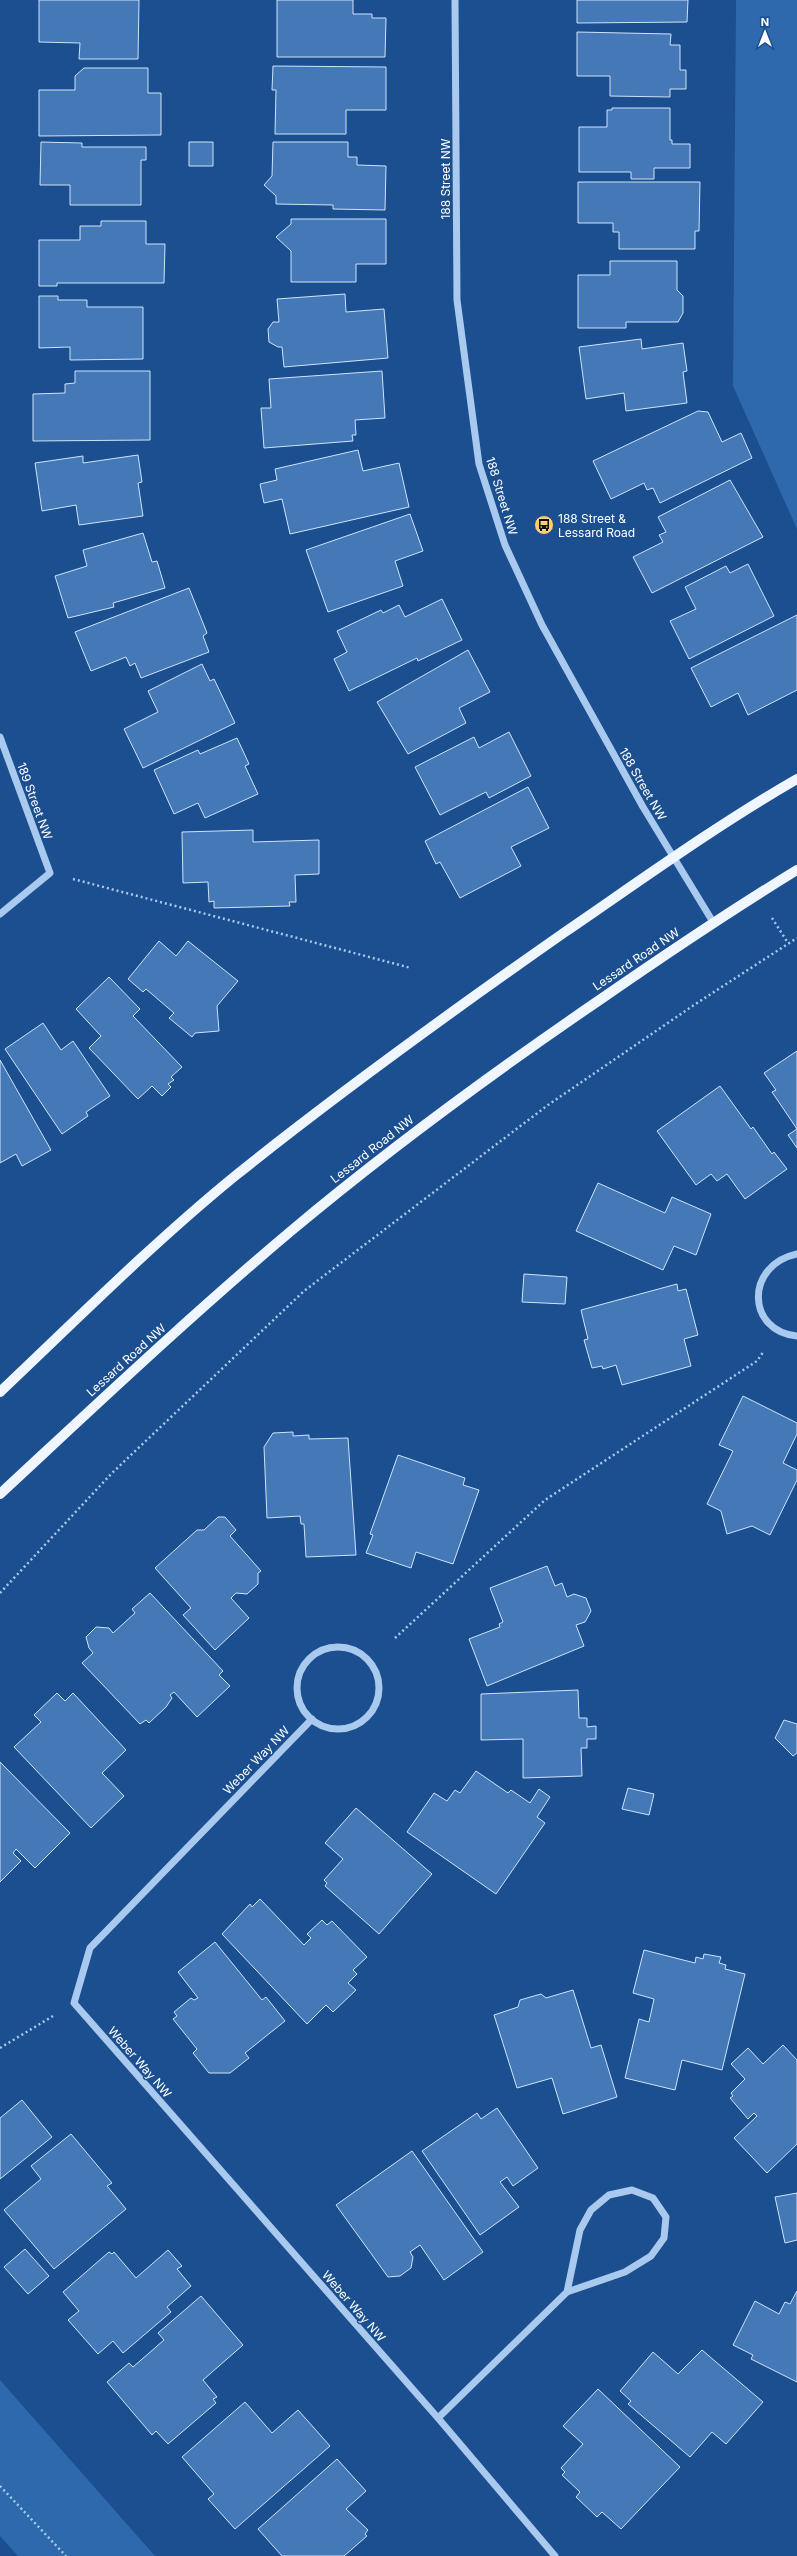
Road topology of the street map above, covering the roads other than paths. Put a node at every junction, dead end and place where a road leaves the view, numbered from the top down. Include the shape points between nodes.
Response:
1 (455, 0) edge
2 (0, 737) edge
3 (797, 778) edge
4 (674, 857) junction
5 (797, 870) edge
6 (0, 914) edge
7 (713, 922) junction
8 (797, 1254) edge
9 (797, 1336) edge
10 (0, 1392) edge
11 (0, 1494) edge
12 (312, 1719) junction
13 (567, 2292) junction
14 (438, 2418) junction
15 (555, 2556) edge

1 - 4 street, 188 Street NW via 457,300 479,464 505,545 542,625 643,807
2 - 6 street, 189 Street NW via 50,872
3 - 4 main road
4 - 7 street, 188 Street NW
4 - 10 main road via 428,1028 337,1095 233,1178 101,1296
5 - 7 main road, Lessard Road NW
7 - 11 main road, Lessard Road NW via 482,1080 376,1161 290,1232 155,1351
8 - 9 street via 774,1263 759,1284 758,1298 768,1322 778,1330
12 - 12 street via 302,1709 297,1695 297,1682 302,1668 310,1657 322,1650 336,1647 362,1654 377,1675 378,1694 370,1712 361,1721 349,1727 324,1726
12 - 14 street, Weber Way NW via 90,1948 74,2003
13 - 13 street via 625,2272 651,2256 664,2238 666,2217 653,2198 632,2190 609,2195 591,2210 580,2230
13 - 14 street
14 - 15 street, Weber Way NW

